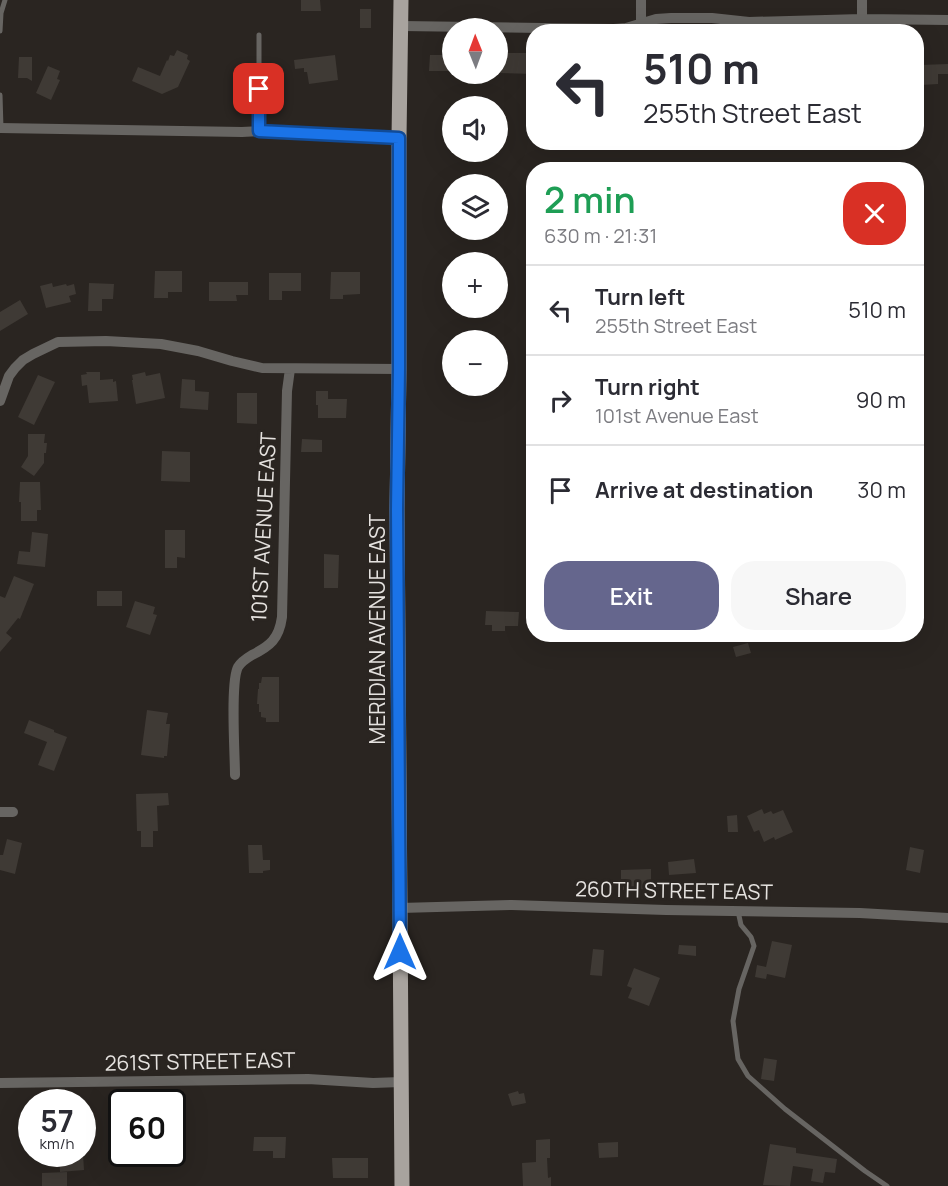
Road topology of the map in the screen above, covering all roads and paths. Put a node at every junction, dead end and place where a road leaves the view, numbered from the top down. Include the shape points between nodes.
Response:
1 (5, 0) edge
2 (401, 0) edge
3 (641, 0) edge
4 (862, 0) edge
5 (862, 19) junction
6 (948, 20) edge
7 (640, 23) joint
8 (402, 26) junction
9 (526, 28) edge
10 (0, 31) edge
11 (259, 35) dead end
12 (0, 95) edge
13 (0, 128) edge
14 (259, 131) junction
15 (399, 138) junction
16 (290, 369) junction
17 (399, 369) junction
18 (0, 401) edge
19 (235, 775) dead end
20 (0, 812) edge
21 (13, 812) dead end
22 (400, 908) junction
23 (738, 911) junction
24 (948, 918) edge
25 (401, 1082) junction
26 (0, 1083) edge
27 (402, 1186) edge
28 (887, 1186) edge

1 - 10 lane
2 - 8 main road, MERIDIAN AVENUE EAST
3 - 7 street
4 - 5 street
5 - 6 street
5 - 7 street via 749,22 670,18
8 - 9 street
8 - 15 main road, MERIDIAN AVENUE EAST
11 - 14 lane
12 - 13 lane
13 - 14 street
14 - 15 street
15 - 17 main road, MERIDIAN AVENUE EAST
16 - 17 street
16 - 18 street via 262,368 153,344 58,342 15,368
16 - 19 street, 101ST AVENUE EAST via 282,617 272,643 245,659 238,668 234,687
17 - 22 main road, MERIDIAN AVENUE EAST
20 - 21 street
22 - 23 street, 260TH STREET EAST via 512,905
22 - 25 main road, MERIDIAN AVENUE EAST
23 - 24 street, 260TH STREET EAST
23 - 28 lane via 754,946 739,989 734,1021 738,1059 748,1076 785,1109
25 - 26 street, 261ST STREET EAST via 308,1079
25 - 27 main road, MERIDIAN AVENUE EAST

